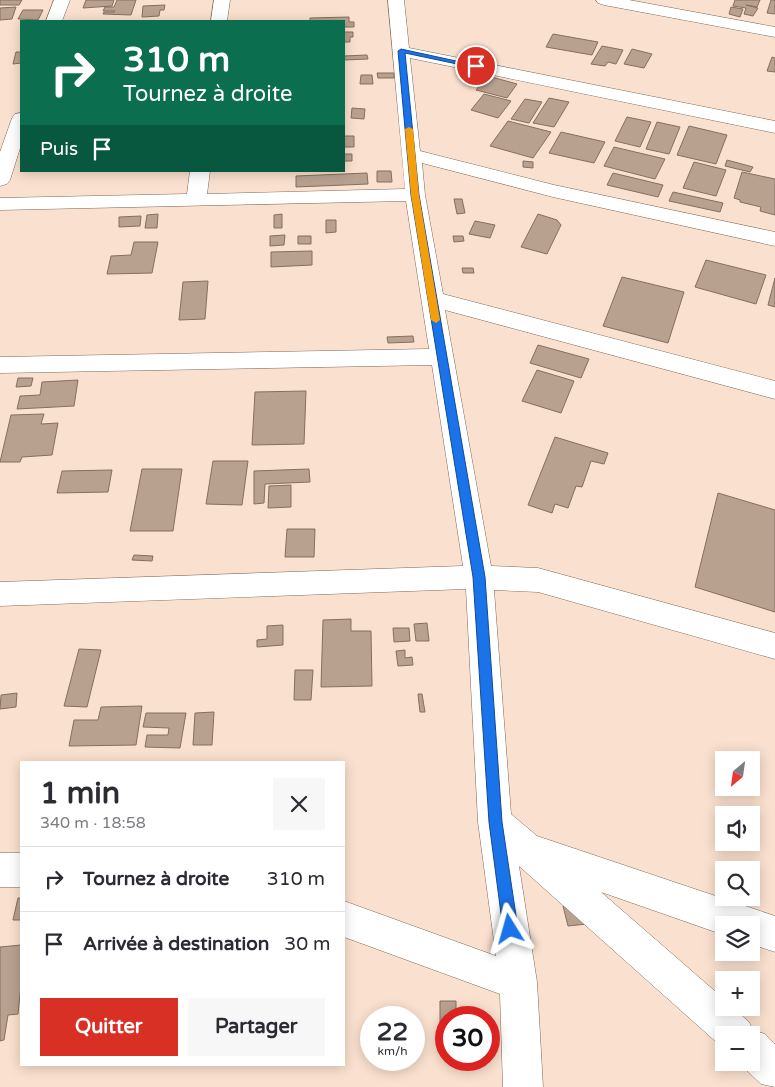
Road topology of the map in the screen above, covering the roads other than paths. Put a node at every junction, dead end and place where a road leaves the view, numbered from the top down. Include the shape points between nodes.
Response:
1 (62, 0) edge
2 (222, 0) edge
3 (396, 0) edge
4 (604, 0) edge
5 (54, 20) edge
6 (219, 20) edge
7 (775, 32) edge
8 (401, 51) junction
9 (20, 121) edge
10 (775, 127) edge
11 (412, 155) junction
12 (200, 172) edge
13 (0, 180) edge
14 (415, 195) junction
15 (196, 200) junction
16 (0, 204) edge
17 (775, 239) edge
18 (432, 299) junction
19 (442, 357) junction
20 (0, 365) edge
21 (775, 390) edge
22 (479, 577) junction
23 (0, 594) edge
24 (775, 646) edge
25 (496, 822) junction
26 (526, 849) junction
27 (0, 870) edge
28 (20, 870) edge
29 (721, 916) edge
30 (345, 919) edge
31 (760, 929) edge
32 (775, 934) edge
33 (518, 982) junction
34 (726, 1026) edge
35 (760, 1056) edge
36 (775, 1070) edge
37 (523, 1087) edge

1 - 5 street
2 - 6 street
3 - 8 street
4 - 7 street
8 - 10 street
8 - 11 street
9 - 13 street
11 - 14 street
11 - 17 street via 553,191
12 - 15 street
14 - 15 street
14 - 18 street
15 - 16 street
18 - 19 street
18 - 21 street
19 - 20 street
19 - 22 street
22 - 23 street
22 - 24 street via 538,580
22 - 25 street
25 - 26 street
25 - 33 street
26 - 29 street
26 - 34 street
27 - 28 street
30 - 33 street
31 - 32 street
33 - 37 street
35 - 36 street

